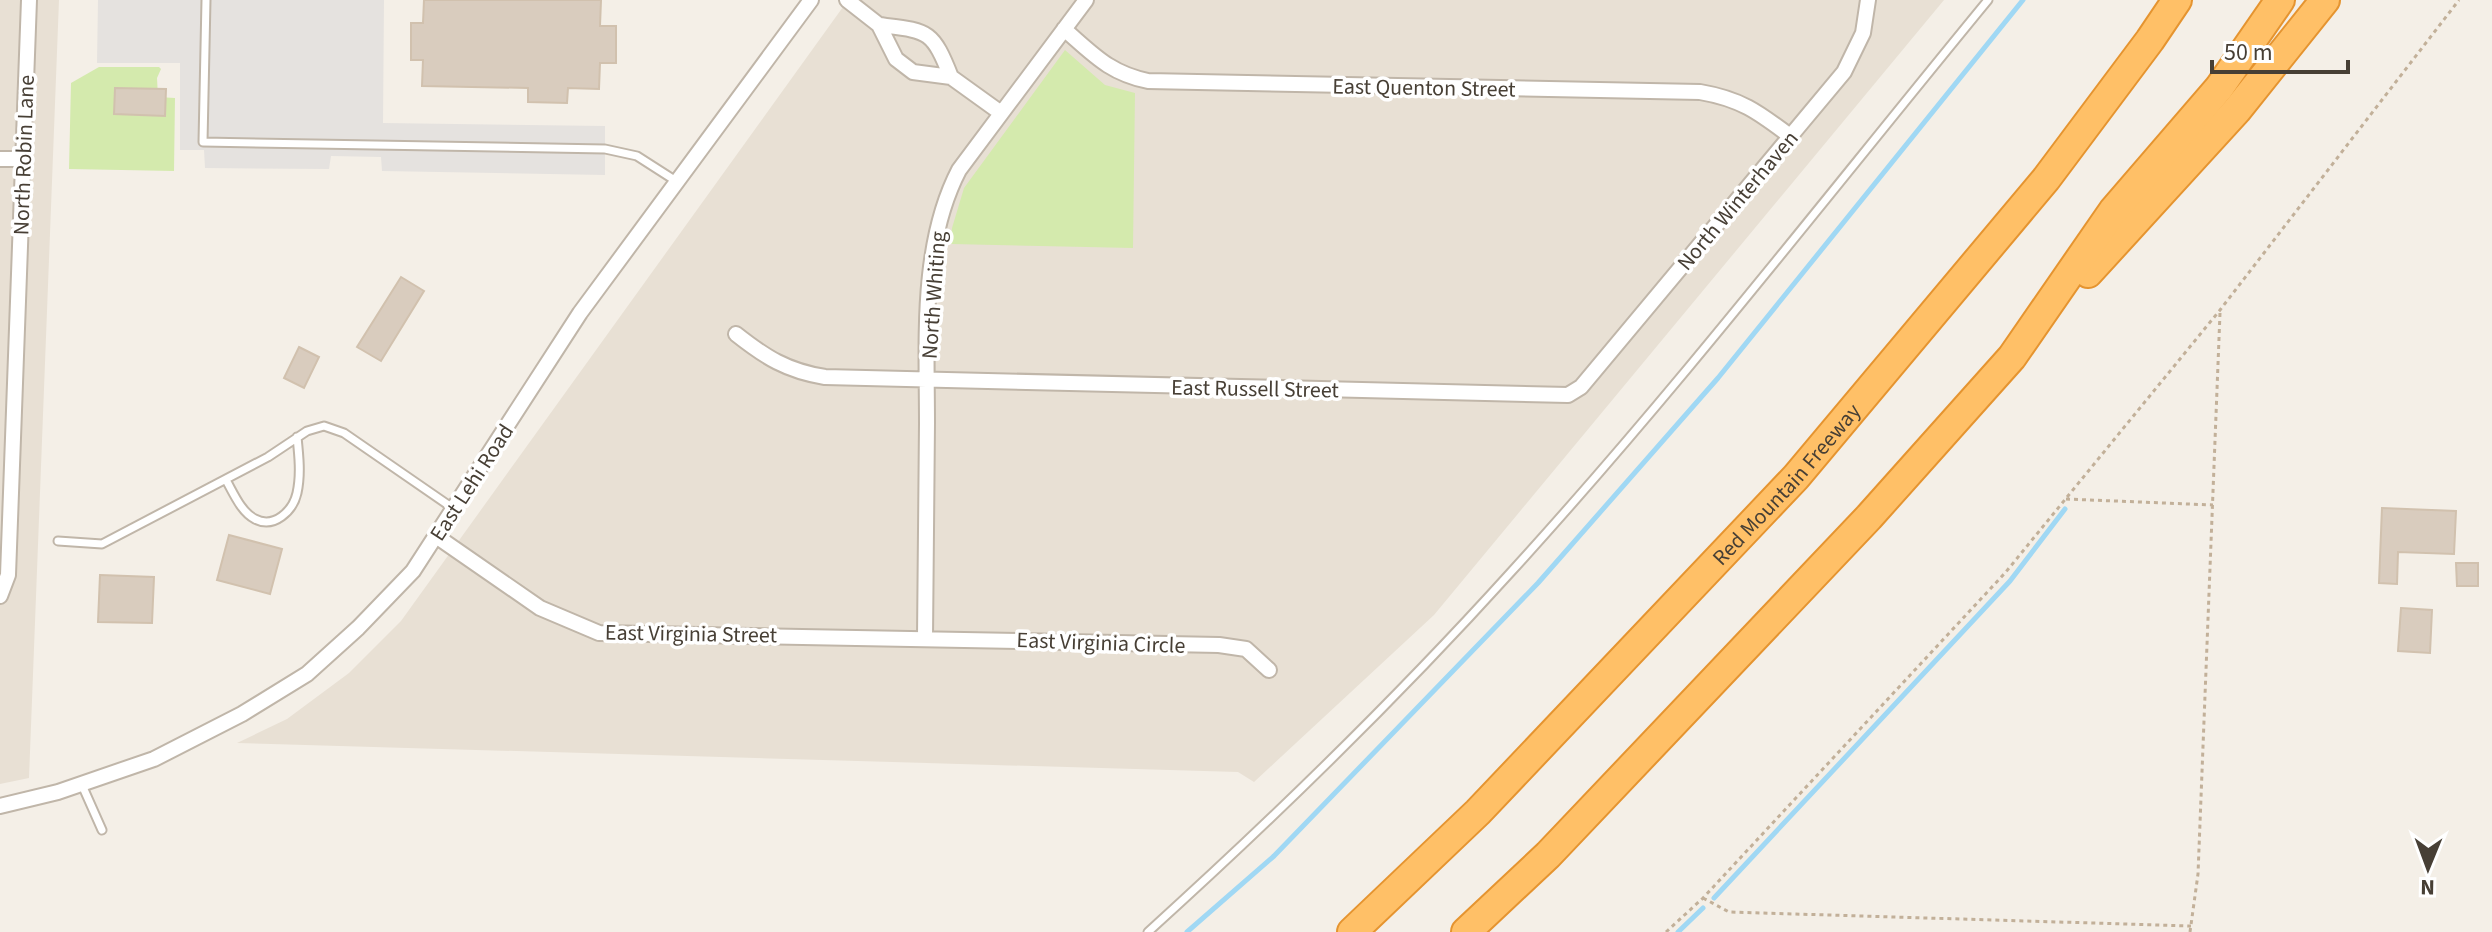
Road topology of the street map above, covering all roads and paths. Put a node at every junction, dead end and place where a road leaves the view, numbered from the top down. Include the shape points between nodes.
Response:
1 (29, 0) edge
2 (206, 0) edge
3 (811, 0) edge
4 (847, 0) edge
5 (1086, 0) edge
6 (1868, 0) edge
7 (1988, 0) edge
8 (2177, 0) edge
9 (2280, 0) edge
10 (2325, 0) edge
11 (2459, 0) edge
12 (879, 25) junction
13 (1064, 29) junction
14 (951, 77) junction
15 (1001, 113) junction
16 (1790, 136) junction
17 (0, 159) edge
18 (23, 159) junction
19 (676, 181) junction
20 (2220, 310) junction
21 (736, 334) dead end
22 (2012, 357) junction
23 (927, 380) junction
24 (7, 382) edge
25 (1581, 387) joint
26 (297, 437) junction
27 (226, 480) junction
28 (2066, 499) junction
29 (2213, 505) junction
30 (454, 509) junction
31 (436, 536) junction
32 (58, 541) dead end
33 (0, 596) edge
34 (925, 638) junction
35 (1269, 670) dead end
36 (81, 783) junction
37 (0, 806) edge
38 (102, 830) dead end
39 (1703, 898) junction
40 (2191, 926) junction
41 (1148, 932) edge
42 (1352, 932) edge
43 (1466, 932) edge
44 (1666, 932) edge
45 (2190, 932) edge

1 - 18 street, North Robin Lane
2 - 19 lane via 203,142 605,149 637,156
3 - 19 street, East Lehi Road
4 - 12 street
5 - 13 street, North Whiting
6 - 16 street, North Winterhaven via 1863,33 1844,72
7 - 41 lane via 1786,250 1511,573 1309,781
8 - 42 highway, Red Mountain Freeway via 2046,179 1796,477 1478,812
9 - 22 highway via 2219,88 2113,211
10 - 22 highway via 2237,110
11 - 20 path
12 - 14 street via 896,59 913,72
12 - 14 street via 921,30 938,45
13 - 15 street, North Whiting
13 - 16 street, East Quenton Street via 1109,68 1148,81 1700,92 1727,96
14 - 15 street
15 - 23 street, North Whiting via 959,170 937,223
16 - 25 street, North Winterhaven
17 - 18 street
18 - 24 street, North Robin Lane
19 - 30 street, East Lehi Road via 580,313
20 - 28 path
20 - 29 path
21 - 23 street, East Russell Street via 767,359 802,374
22 - 43 highway via 1848,540 1548,855
23 - 25 street, East Russell Street via 1546,396 1568,395
23 - 34 street, North Whiting
24 - 33 street, North Robin Lane via 8,575
26 - 27 lane
26 - 27 lane via 300,477 296,497 282,518 256,520
26 - 30 lane via 324,426 344,433
27 - 32 lane via 102,544
28 - 29 path
28 - 39 path via 2005,573
29 - 40 path via 2198,874
30 - 31 street, East Lehi Road
31 - 34 street, East Virginia Street via 540,608 599,633
31 - 36 street, East Lehi Road via 413,571 307,674 154,759
34 - 35 street, East Virginia Circle via 1219,645 1246,649
36 - 37 street, East Lehi Road
36 - 38 lane
39 - 40 path via 1729,912
39 - 44 path
40 - 45 path

